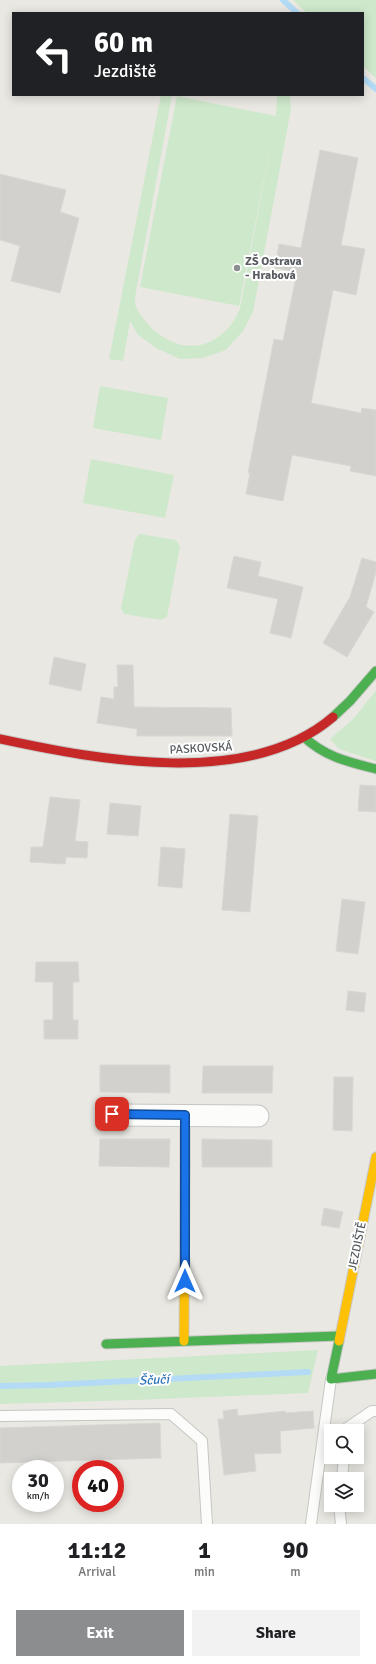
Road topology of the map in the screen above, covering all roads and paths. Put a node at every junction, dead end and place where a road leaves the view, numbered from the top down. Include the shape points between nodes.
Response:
1 (376, 671) edge
2 (304, 737) junction
3 (0, 739) edge
4 (376, 768) edge
5 (112, 1114) dead end
6 (185, 1115) junction
7 (258, 1116) dead end
8 (376, 1157) edge
9 (339, 1336) junction
10 (184, 1342) junction
11 (106, 1344) dead end
12 (376, 1374) edge
13 (331, 1379) junction
14 (376, 1411) edge
15 (0, 1416) edge
16 (354, 1424) edge
17 (340, 1512) edge
18 (207, 1524) edge
19 (311, 1524) edge
20 (341, 1524) edge

1 - 2 street, PASKOVSKÁ via 354,698 331,720
2 - 3 street, PASKOVSKÁ via 267,752 239,758 188,762 143,761 84,755 41,749
2 - 4 street via 326,754
5 - 6 street
6 - 7 street
6 - 10 street
8 - 9 street, JEZDIŠTĚ
9 - 10 street
9 - 13 street, JEZDIŠTĚ
10 - 11 street
12 - 13 street
13 - 19 lane
14 - 16 lane via 372,1411
15 - 18 lane via 171,1414 202,1441
17 - 20 lane

